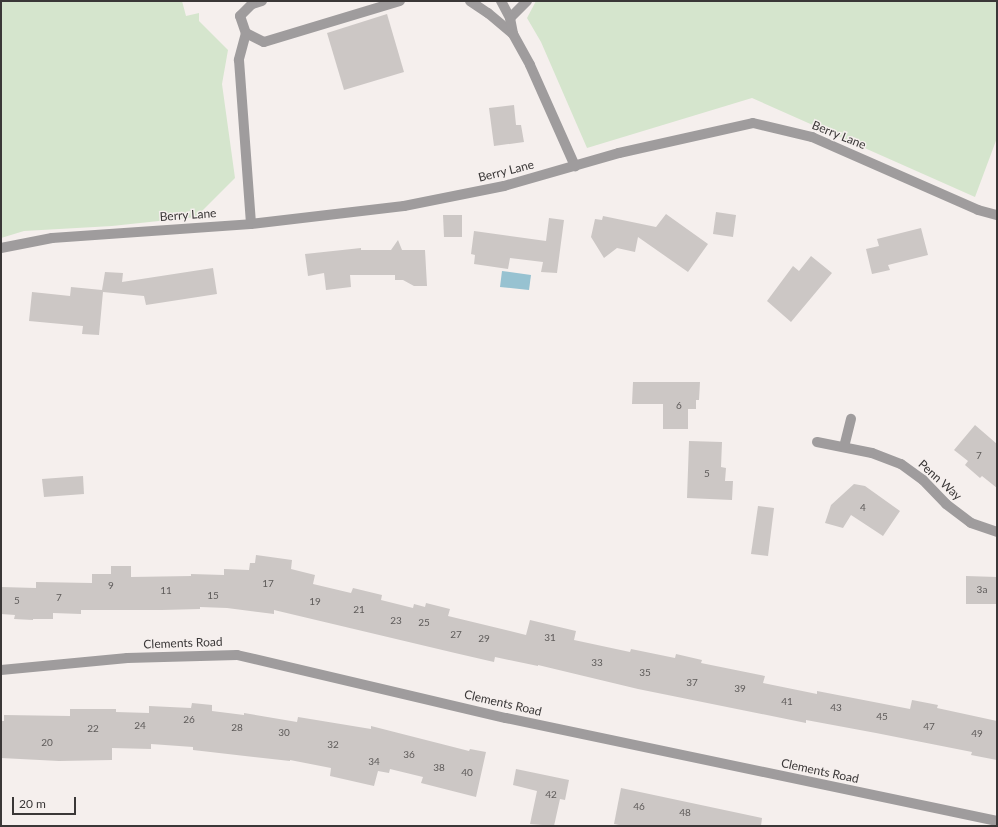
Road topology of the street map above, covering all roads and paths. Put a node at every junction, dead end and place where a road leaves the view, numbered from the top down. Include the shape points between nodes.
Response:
1 (262, 1) edge
2 (400, 1) edge
3 (470, 1) edge
4 (501, 1) edge
5 (527, 1) edge
6 (510, 18) junction
7 (246, 33) junction
8 (513, 34) junction
9 (575, 166) junction
10 (997, 215) edge
11 (251, 224) junction
12 (1, 248) edge
13 (851, 419) dead end
14 (818, 442) dead end
15 (844, 447) junction
16 (997, 532) edge
17 (1, 670) edge
18 (997, 821) edge

1 - 7 street via 252,4 240,16
2 - 7 street via 264,42
3 - 8 street
4 - 6 street
5 - 6 street
6 - 8 street
7 - 11 street via 239,60
8 - 9 street via 530,65
9 - 10 street, Berry Lane via 619,153 753,123 812,137 978,210
9 - 11 street, Berry Lane via 504,186 404,206
11 - 12 street, Berry Lane via 52,238
13 - 15 street
14 - 15 street, Penn Way
15 - 16 street, Penn Way via 872,453 901,464 971,523
17 - 18 street, Clements Road via 127,658 237,655 506,718

